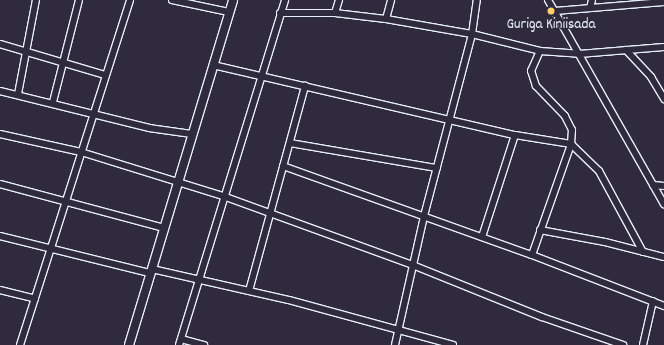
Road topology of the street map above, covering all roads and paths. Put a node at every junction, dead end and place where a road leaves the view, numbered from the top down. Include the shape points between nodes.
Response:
1 (36, 0) edge
2 (79, 0) edge
3 (130, 0) edge
4 (172, 0) edge
5 (233, 0) edge
6 (284, 0) edge
7 (339, 0) edge
8 (391, 0) edge
9 (477, 0) edge
10 (548, 0) edge
11 (592, 0) edge
12 (664, 2) edge
13 (590, 8) junction
14 (555, 11) junction
15 (229, 12) junction
16 (280, 13) junction
17 (335, 13) junction
18 (386, 19) junction
19 (472, 34) junction
20 (0, 44) edge
21 (664, 47) edge
22 (626, 50) junction
23 (540, 51) junction
24 (26, 52) junction
25 (579, 54) junction
26 (63, 62) junction
27 (213, 65) junction
28 (105, 75) junction
29 (259, 77) junction
30 (305, 86) junction
31 (0, 90) edge
32 (18, 94) junction
33 (664, 99) edge
34 (53, 102) junction
35 (94, 113) junction
36 (450, 119) junction
37 (0, 134) edge
38 (192, 134) junction
39 (516, 134) junction
40 (290, 143) junction
41 (571, 144) junction
42 (81, 152) junction
43 (283, 166) junction
44 (437, 168) junction
45 (178, 182) junction
46 (0, 184) edge
47 (653, 185) junction
48 (664, 186) edge
49 (223, 196) junction
50 (66, 200) junction
51 (664, 204) edge
52 (271, 213) junction
53 (424, 216) junction
54 (164, 228) junction
55 (540, 230) junction
56 (0, 236) edge
57 (482, 237) junction
58 (52, 247) junction
59 (644, 252) junction
60 (532, 255) junction
61 (664, 257) edge
62 (415, 266) junction
63 (151, 271) junction
64 (198, 280) junction
65 (0, 290) edge
66 (249, 291) junction
67 (35, 299) junction
68 (653, 301) junction
69 (664, 306) edge
70 (398, 331) junction
71 (180, 342) edge
72 (439, 343) edge
73 (20, 345) edge
74 (129, 345) edge
75 (204, 345) edge
76 (395, 345) edge
77 (454, 345) edge
78 (623, 345) edge
79 (643, 345) edge

1 - 24 street
2 - 26 street
3 - 28 street
4 - 15 street
5 - 15 street
6 - 16 street
7 - 17 street
8 - 18 street
9 - 19 street
10 - 14 street
11 - 13 street
12 - 13 street
13 - 14 street
14 - 25 street
15 - 27 street
16 - 17 street
16 - 29 street
17 - 18 street
18 - 19 street
19 - 23 street
19 - 36 street
20 - 24 street
21 - 22 street
22 - 25 street
22 - 33 street via 651,77
23 - 25 street
23 - 41 street via 531,71 536,86 565,116 572,130
24 - 26 street
24 - 32 street
25 - 47 street
26 - 28 street
26 - 34 street
27 - 29 street
27 - 38 street
28 - 35 street
29 - 30 street
29 - 49 street
30 - 36 street
30 - 40 street
31 - 32 street
32 - 34 street
34 - 35 street
35 - 38 street via 149,128
35 - 42 street
36 - 39 street
36 - 44 street
37 - 42 street
38 - 45 street
39 - 41 street
39 - 57 street
40 - 43 street
40 - 44 street
41 - 55 street
41 - 59 street via 599,170
42 - 45 street
42 - 50 street
43 - 52 street
43 - 53 street
44 - 53 street
45 - 49 street
45 - 54 street
46 - 50 street
47 - 48 street
47 - 51 street
49 - 52 street
49 - 64 street
50 - 54 street
50 - 58 street
52 - 62 street
52 - 66 street
53 - 57 street
53 - 62 street
54 - 63 street
55 - 59 street
55 - 60 street
56 - 58 street
57 - 60 street
58 - 63 street
58 - 67 street
59 - 61 street
60 - 68 street
62 - 70 street
62 - 78 street via 542,317
63 - 64 street
63 - 74 street
64 - 66 street
64 - 71 street
65 - 67 street
66 - 70 street
67 - 73 street
68 - 69 street
68 - 79 street
70 - 72 street
70 - 76 street
71 - 75 street
72 - 77 street

